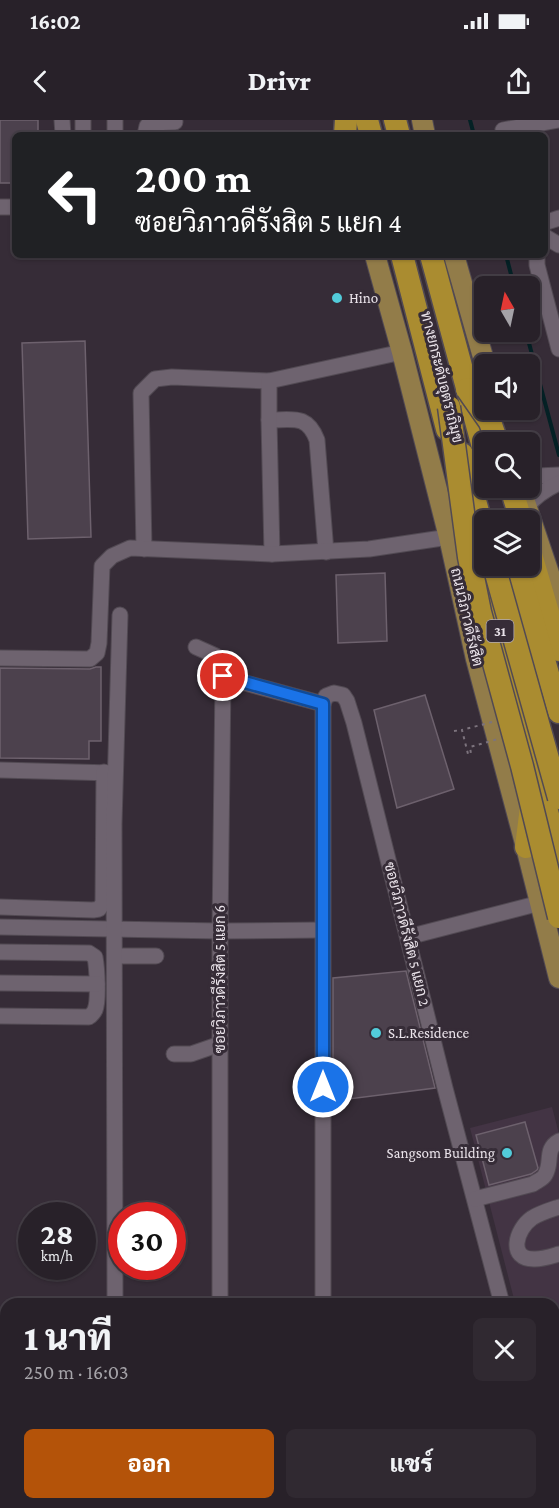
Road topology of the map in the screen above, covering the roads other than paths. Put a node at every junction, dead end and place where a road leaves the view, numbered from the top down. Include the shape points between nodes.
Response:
1 (558, 120) edge
2 (175, 126) edge
3 (502, 128) edge
4 (146, 132) edge
5 (376, 258) edge
6 (403, 258) edge
7 (413, 258) edge
8 (433, 258) edge
9 (433, 258) edge
10 (455, 258) edge
11 (536, 258) edge
12 (559, 349) edge
13 (396, 353) junction
14 (482, 354) edge
15 (269, 381) junction
16 (467, 389) junction
17 (449, 407) junction
18 (269, 420) junction
19 (479, 432) edge
20 (481, 432) edge
21 (494, 432) edge
22 (540, 476) edge
23 (559, 478) edge
24 (478, 510) edge
25 (525, 510) edge
26 (449, 537) junction
27 (144, 549) junction
28 (326, 552) junction
29 (540, 552) edge
30 (272, 554) junction
31 (497, 576) edge
32 (522, 576) edge
33 (522, 576) edge
34 (538, 576) edge
35 (558, 592) edge
36 (120, 615) dead end
37 (196, 647) dead end
38 (559, 650) edge
39 (0, 658) edge
40 (223, 676) junction
41 (559, 697) edge
42 (323, 704) junction
43 (559, 712) edge
44 (535, 763) junction
45 (0, 770) edge
46 (110, 772) junction
47 (559, 798) edge
48 (526, 847) junction
49 (559, 857) edge
50 (540, 903) junction
51 (0, 907) edge
52 (559, 917) edge
53 (0, 927) edge
54 (115, 928) junction
55 (322, 930) junction
56 (220, 931) junction
57 (408, 937) junction
58 (0, 952) edge
59 (115, 956) junction
60 (156, 956) dead end
61 (559, 978) edge
62 (0, 983) edge
63 (97, 984) junction
64 (0, 1016) edge
65 (220, 1044) junction
66 (174, 1054) dead end
67 (559, 1141) edge
68 (475, 1199) junction
69 (559, 1207) edge
70 (559, 1254) edge
71 (115, 1298) edge
72 (220, 1298) edge
73 (323, 1298) edge
74 (500, 1298) edge

1 - 3 street
2 - 4 street via 150,123
5 - 13 main road, ถนนวิภาวดีรังสิต / 31
6 - 44 highway, ถนนวิภาวดีรังสิต / 31
7 - 17 highway, ทางยกระดับอุตราภิมุข
8 - 16 highway, ทางยกระดับอุตราภิมุข
9 - 20 highway
10 - 14 main road
11 - 12 street
13 - 15 street
13 - 26 main road, ถนนวิภาวดีรังสิต / 31
15 - 18 street
15 - 27 street via 172,377 154,379 141,393
16 - 19 highway, ทางยกระดับอุตราภิมุข
16 - 21 highway, bridge
17 - 24 highway, ทางยกระดับอุตราภิมุข, bridge
17 - 52 highway, bridge via 480,612
18 - 28 street via 300,420 312,427 317,440
18 - 30 street
22 - 23 street
23 - 25 street
26 - 28 street
26 - 48 main road, ถนนวิภาวดีรังสิต / 31 via 476,659
27 - 30 street
27 - 39 street via 130,548 112,556 102,566 99,643 90,658
28 - 30 street
29 - 35 main road
31 - 47 highway, 31, bridge
32 - 41 highway, 31
33 - 43 highway, 31
34 - 38 highway
36 - 46 street
37 - 40 street, ซอยวิภาวดีรังสิต 5 แยก 6 via 216,656
40 - 42 street
40 - 56 street, ซอยวิภาวดีรังสิต 5 แยก 6
42 - 55 street
42 - 57 street, ซอยวิภาวดีรังสิต 5 แยก 2 via 326,696 334,693 343,695 347,702
44 - 48 highway
44 - 49 highway, ถนนวิภาวดีรังสิต / 31
45 - 46 street
46 - 51 street via 103,903 99,909
46 - 54 street
48 - 50 main road, ถนนวิภาวดีรังสิต / 31
50 - 57 street
50 - 61 main road, ถนนวิภาวดีรังสิต / 31
53 - 54 street
54 - 56 street
54 - 59 street
55 - 56 street
55 - 73 street
56 - 65 street, ซอยวิภาวดีรังสิต 5 แยก 6
57 - 68 street, ซอยวิภาวดีรังสิต 5 แยก 2
58 - 63 street via 90,953 94,957
59 - 60 street
59 - 71 street
62 - 63 street
63 - 64 street via 96,1008 89,1017
65 - 66 street via 191,1054
65 - 72 street, ซอยวิภาวดีรังสิต 5 แยก 6
67 - 68 street via 551,1147 546,1175 541,1179
68 - 74 street, ซอยวิภาวดีรังสิต 5 แยก 2
69 - 70 street via 533,1218 524,1226 516,1245 520,1254 536,1260

